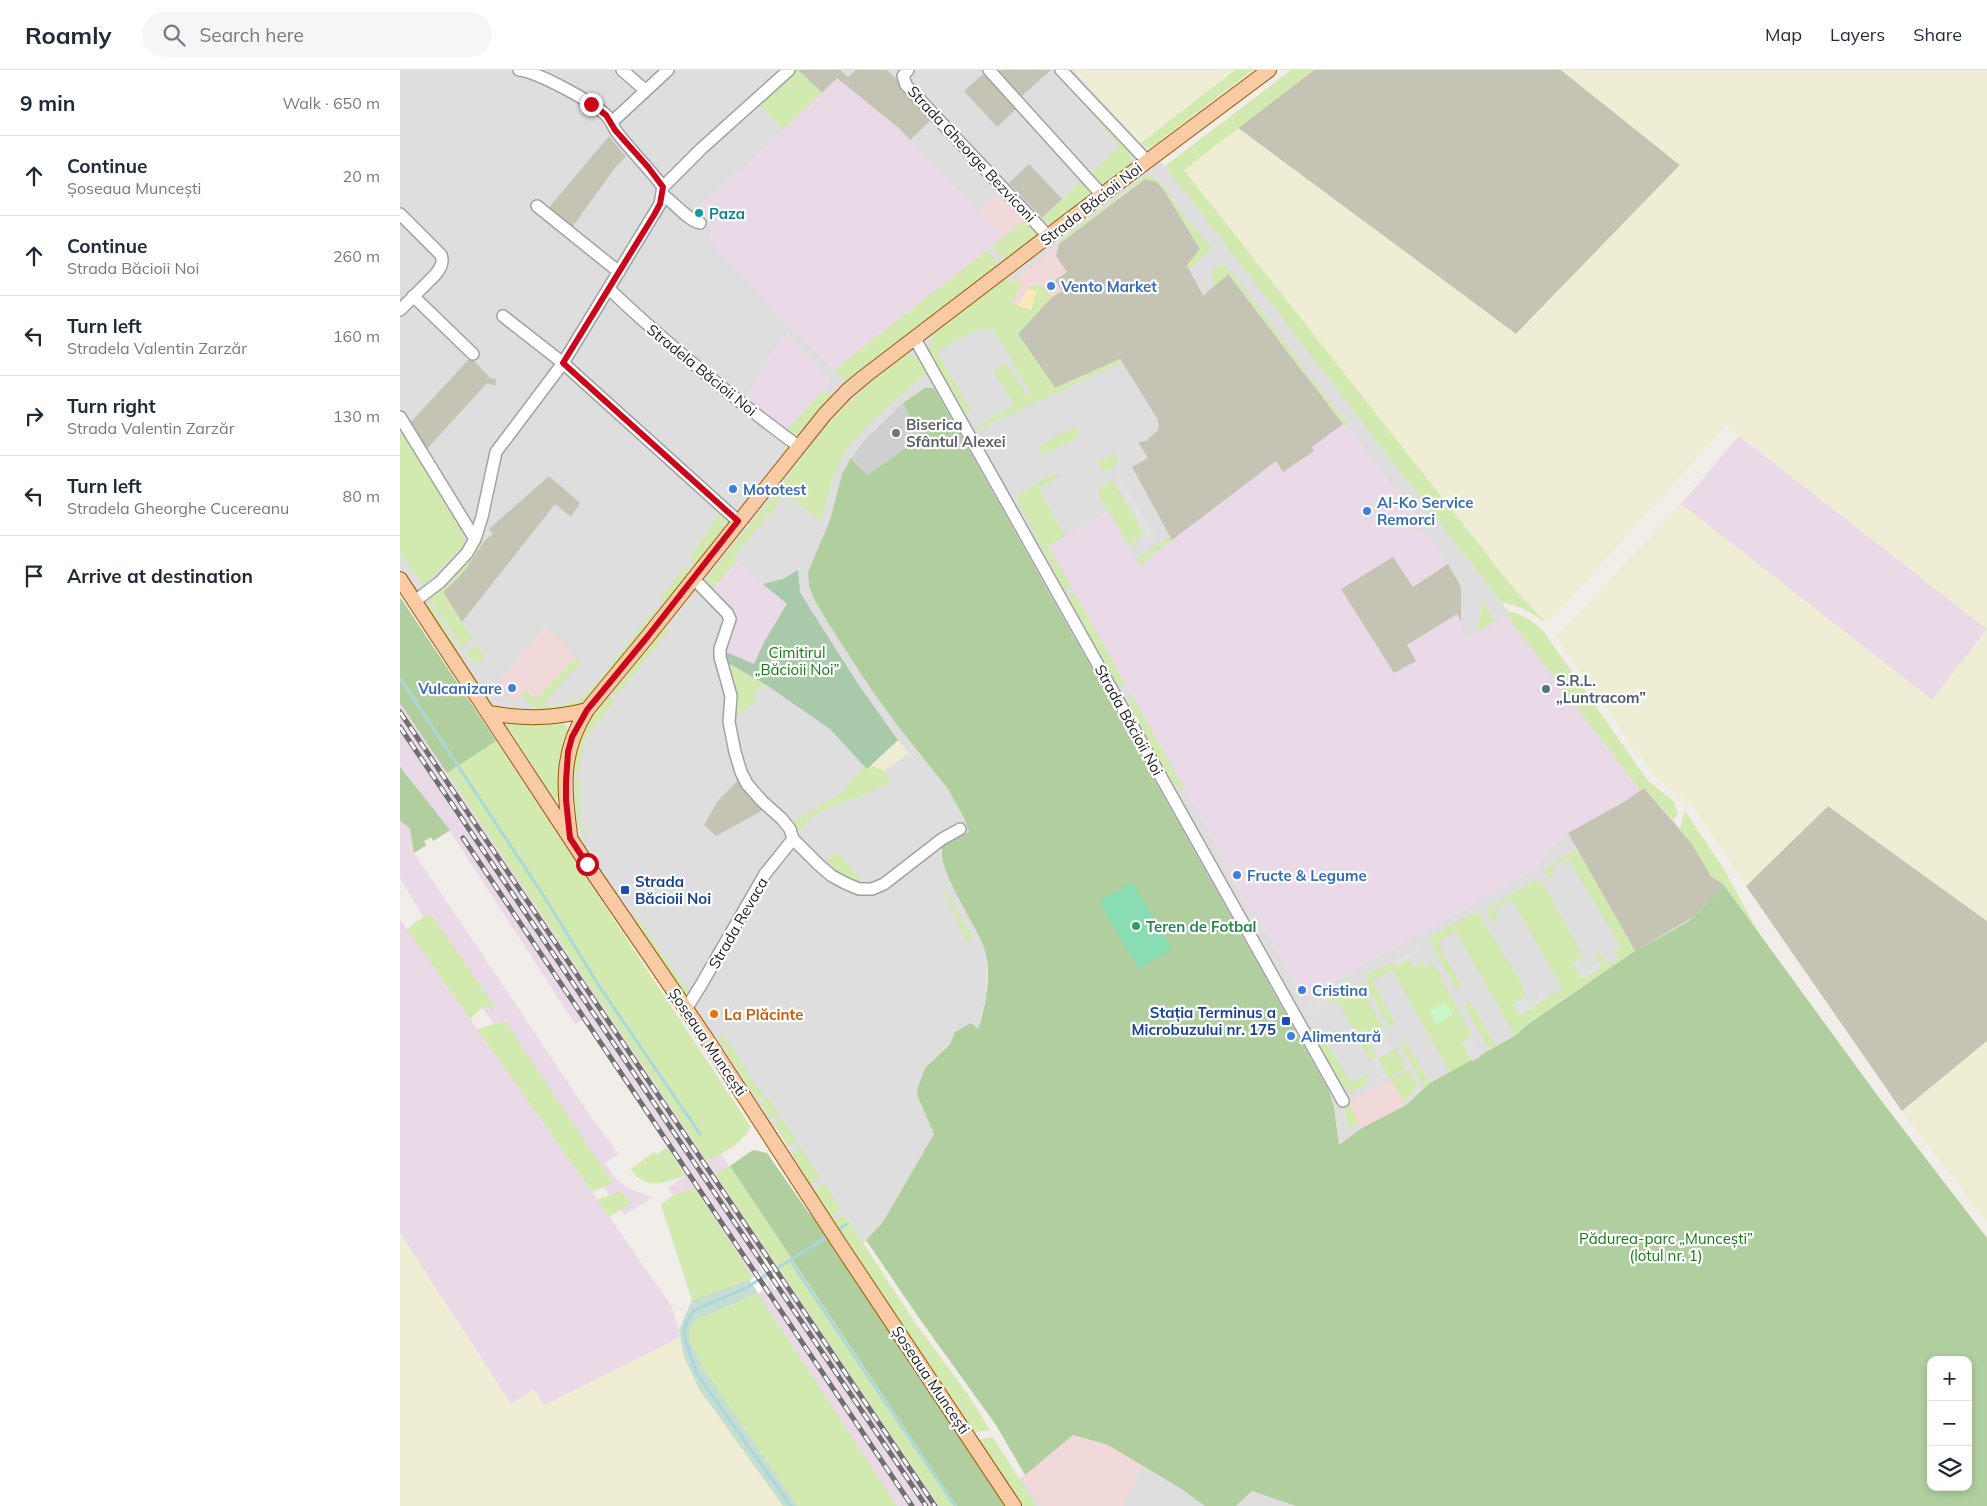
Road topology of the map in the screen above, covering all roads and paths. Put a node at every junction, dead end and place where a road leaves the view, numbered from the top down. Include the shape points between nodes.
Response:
1 (518, 70) edge
2 (622, 70) edge
3 (668, 70) edge
4 (789, 70) edge
5 (908, 70) edge
6 (989, 70) edge
7 (1061, 70) edge
8 (1268, 70) edge
9 (645, 90) junction
10 (612, 122) junction
11 (1147, 161) junction
12 (663, 191) junction
13 (1102, 195) junction
14 (537, 206) dead end
15 (400, 214) edge
16 (700, 223) dead end
17 (1049, 237) junction
18 (619, 272) junction
19 (609, 289) junction
20 (413, 296) junction
21 (400, 310) edge
22 (503, 316) dead end
23 (915, 338) junction
24 (473, 354) dead end
25 (563, 363) junction
26 (400, 417) edge
27 (798, 446) junction
28 (738, 521) junction
29 (475, 538) junction
30 (693, 578) junction
31 (400, 579) edge
32 (415, 601) junction
33 (587, 710) junction
34 (488, 713) junction
35 (960, 829) dead end
36 (570, 838) junction
37 (793, 839) junction
38 (686, 1008) junction
39 (1343, 1101) dead end
40 (1014, 1506) edge

1 - 10 street via 591,104
2 - 9 street
3 - 9 street
4 - 12 street via 701,149
5 - 17 street, Strada Gheorge Bezviconi via 903,76 906,85
6 - 13 street
7 - 11 street
8 - 11 main road, Strada Băcioii Noi
9 - 10 street
10 - 12 street
11 - 13 main road, Strada Băcioii Noi
12 - 16 street via 692,220
12 - 18 street via 660,204
13 - 17 main road, Strada Băcioii Noi
14 - 18 street
15 - 20 street via 441,255 442,260 440,268
17 - 23 main road, Strada Băcioii Noi
18 - 19 street
19 - 25 street
19 - 27 street, Stradela Băcioii Noi via 712,381
20 - 21 street
20 - 24 street
22 - 25 street
23 - 27 main road, Strada Băcioii Noi via 847,391
23 - 39 street, Strada Băcioii Noi
25 - 28 street
25 - 29 street via 496,452
26 - 29 street
27 - 28 main road, Strada Băcioii Noi
28 - 30 main road, Strada Băcioii Noi
29 - 32 street via 448,575
30 - 33 main road, Strada Băcioii Noi
30 - 37 street via 728,613 730,619 720,657 731,696 729,722 741,772 747,784 790,829
31 - 32 main road, Șoseaua Muncești
32 - 34 main road, Șoseaua Muncești
33 - 34 main road via 538,718
33 - 36 main road, Strada Băcioii Noi via 572,737 568,752 566,800
34 - 36 main road, Șoseaua Muncești
35 - 37 street via 884,884 866,890 832,876
36 - 38 main road, Șoseaua Muncești
37 - 38 street, Strada Revaca via 765,874
38 - 40 main road, Șoseaua Muncești

